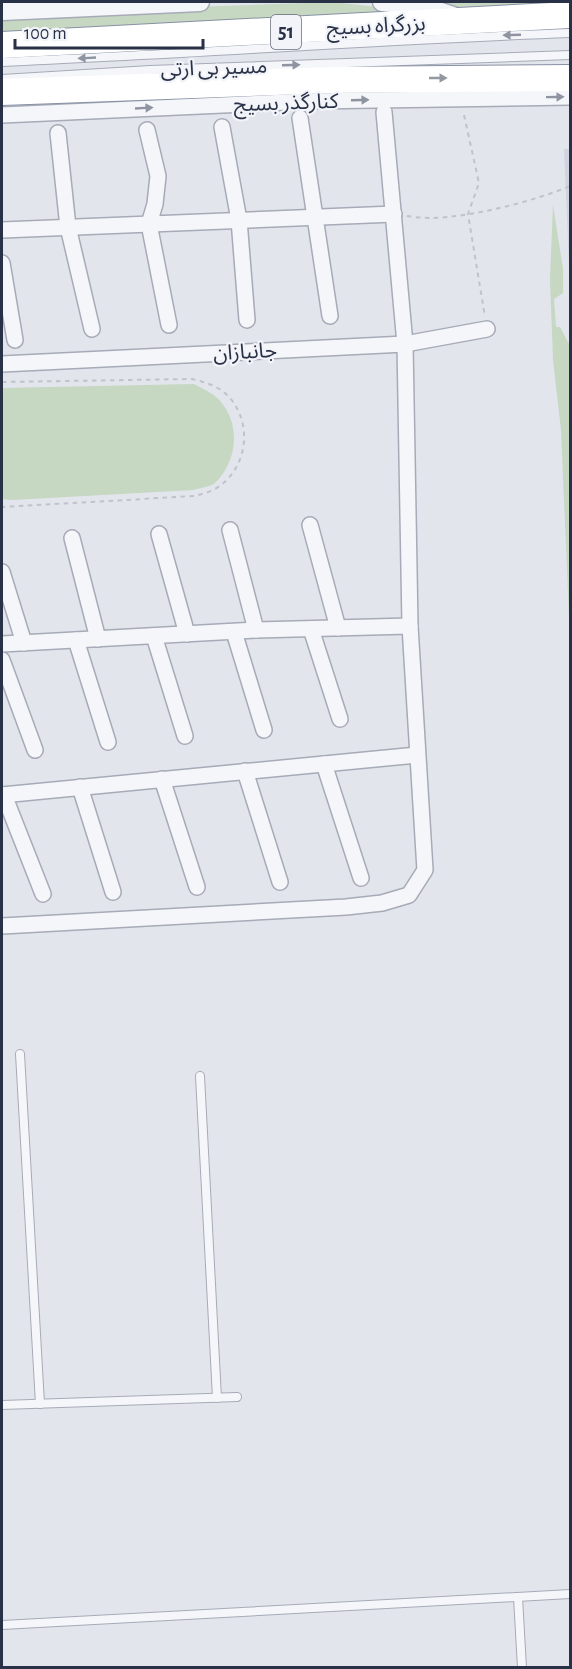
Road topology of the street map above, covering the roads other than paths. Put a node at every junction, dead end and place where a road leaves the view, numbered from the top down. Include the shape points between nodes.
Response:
1 (200, 2) edge
2 (382, 2) edge
3 (2, 11) edge
4 (570, 15) edge
5 (469, 21) junction
6 (570, 33) edge
7 (2, 45) edge
8 (570, 55) edge
9 (2, 62) edge
10 (570, 78) edge
11 (2, 79) edge
12 (2, 92) edge
13 (570, 97) edge
14 (384, 112) dead end
15 (2, 115) edge
16 (300, 118) dead end
17 (222, 127) dead end
18 (147, 130) dead end
19 (58, 133) dead end
20 (394, 214) junction
21 (315, 217) junction
22 (238, 220) junction
23 (149, 224) junction
24 (68, 227) junction
25 (2, 230) edge
26 (2, 263) edge
27 (330, 316) dead end
28 (247, 320) dead end
29 (170, 325) dead end
30 (92, 329) dead end
31 (487, 329) road end
32 (15, 340) dead end
33 (405, 344) junction
34 (2, 364) edge
35 (310, 525) dead end
36 (230, 530) dead end
37 (159, 534) dead end
38 (72, 538) dead end
39 (2, 572) edge
40 (410, 626) junction
41 (338, 628) junction
42 (311, 629) junction
43 (256, 630) junction
44 (234, 632) junction
45 (187, 634) junction
46 (154, 636) junction
47 (98, 639) junction
48 (76, 640) junction
49 (24, 643) junction
50 (2, 644) edge
51 (2, 660) edge
52 (340, 719) dead end
53 (264, 730) dead end
54 (185, 736) dead end
55 (108, 742) dead end
56 (35, 750) dead end
57 (417, 755) junction
58 (324, 764) junction
59 (245, 771) junction
60 (162, 779) junction
61 (80, 787) junction
62 (3, 795) edge
63 (361, 878) dead end
64 (280, 882) dead end
65 (197, 887) dead end
66 (113, 892) dead end
67 (42, 894) dead end
68 (2, 926) edge
69 (20, 1054) dead end
70 (200, 1076) dead end
71 (237, 1397) dead end
72 (217, 1398) junction
73 (40, 1404) junction
74 (2, 1405) edge
75 (570, 1594) edge
76 (518, 1597) junction
77 (2, 1625) edge
78 (522, 1668) edge

1 - 3 street
2 - 5 street via 426,7
4 - 5 highway, بزرگراه بسیج / 51
5 - 7 highway, بزرگراه بسیج / 51
6 -> 9 lane, مسیر بی ارتی
11 -> 8 lane, مسیر بی ارتی
12 -> 10 highway via 330,80
15 -> 13 street, کنارگذر بسیج via 310,101
14 - 20 street
16 - 21 street
17 - 22 street
18 - 23 street via 158,176
19 - 24 street
20 - 21 street
20 - 33 street
21 - 22 street
21 - 27 street
22 - 23 street
22 - 28 street
23 - 24 street
23 - 29 street
24 - 25 street
24 - 30 street
26 - 32 street
31 - 33 street, جانبازان
33 - 34 street, جانبازان
33 - 40 street
35 - 41 street
36 - 43 street
37 - 45 street
38 - 47 street
39 - 49 street
40 - 41 street
40 - 57 street
41 - 42 street
42 - 43 street
42 - 52 street
43 - 44 street
44 - 45 street
44 - 53 street
45 - 46 street
46 - 47 street
46 - 54 street
47 - 48 street
48 - 49 street
48 - 55 street
49 - 50 street
51 - 56 street
57 - 58 street
57 - 68 street via 425,870 409,895 346,907
58 - 59 street
58 - 63 street
59 - 60 street
59 - 64 street
60 - 61 street
60 - 65 street
61 - 62 street
61 - 66 street
62 - 67 street
69 - 73 lane
70 - 72 lane
71 - 72 lane
72 - 73 lane
73 - 74 lane
75 - 76 lane
76 - 77 lane
76 - 78 lane

